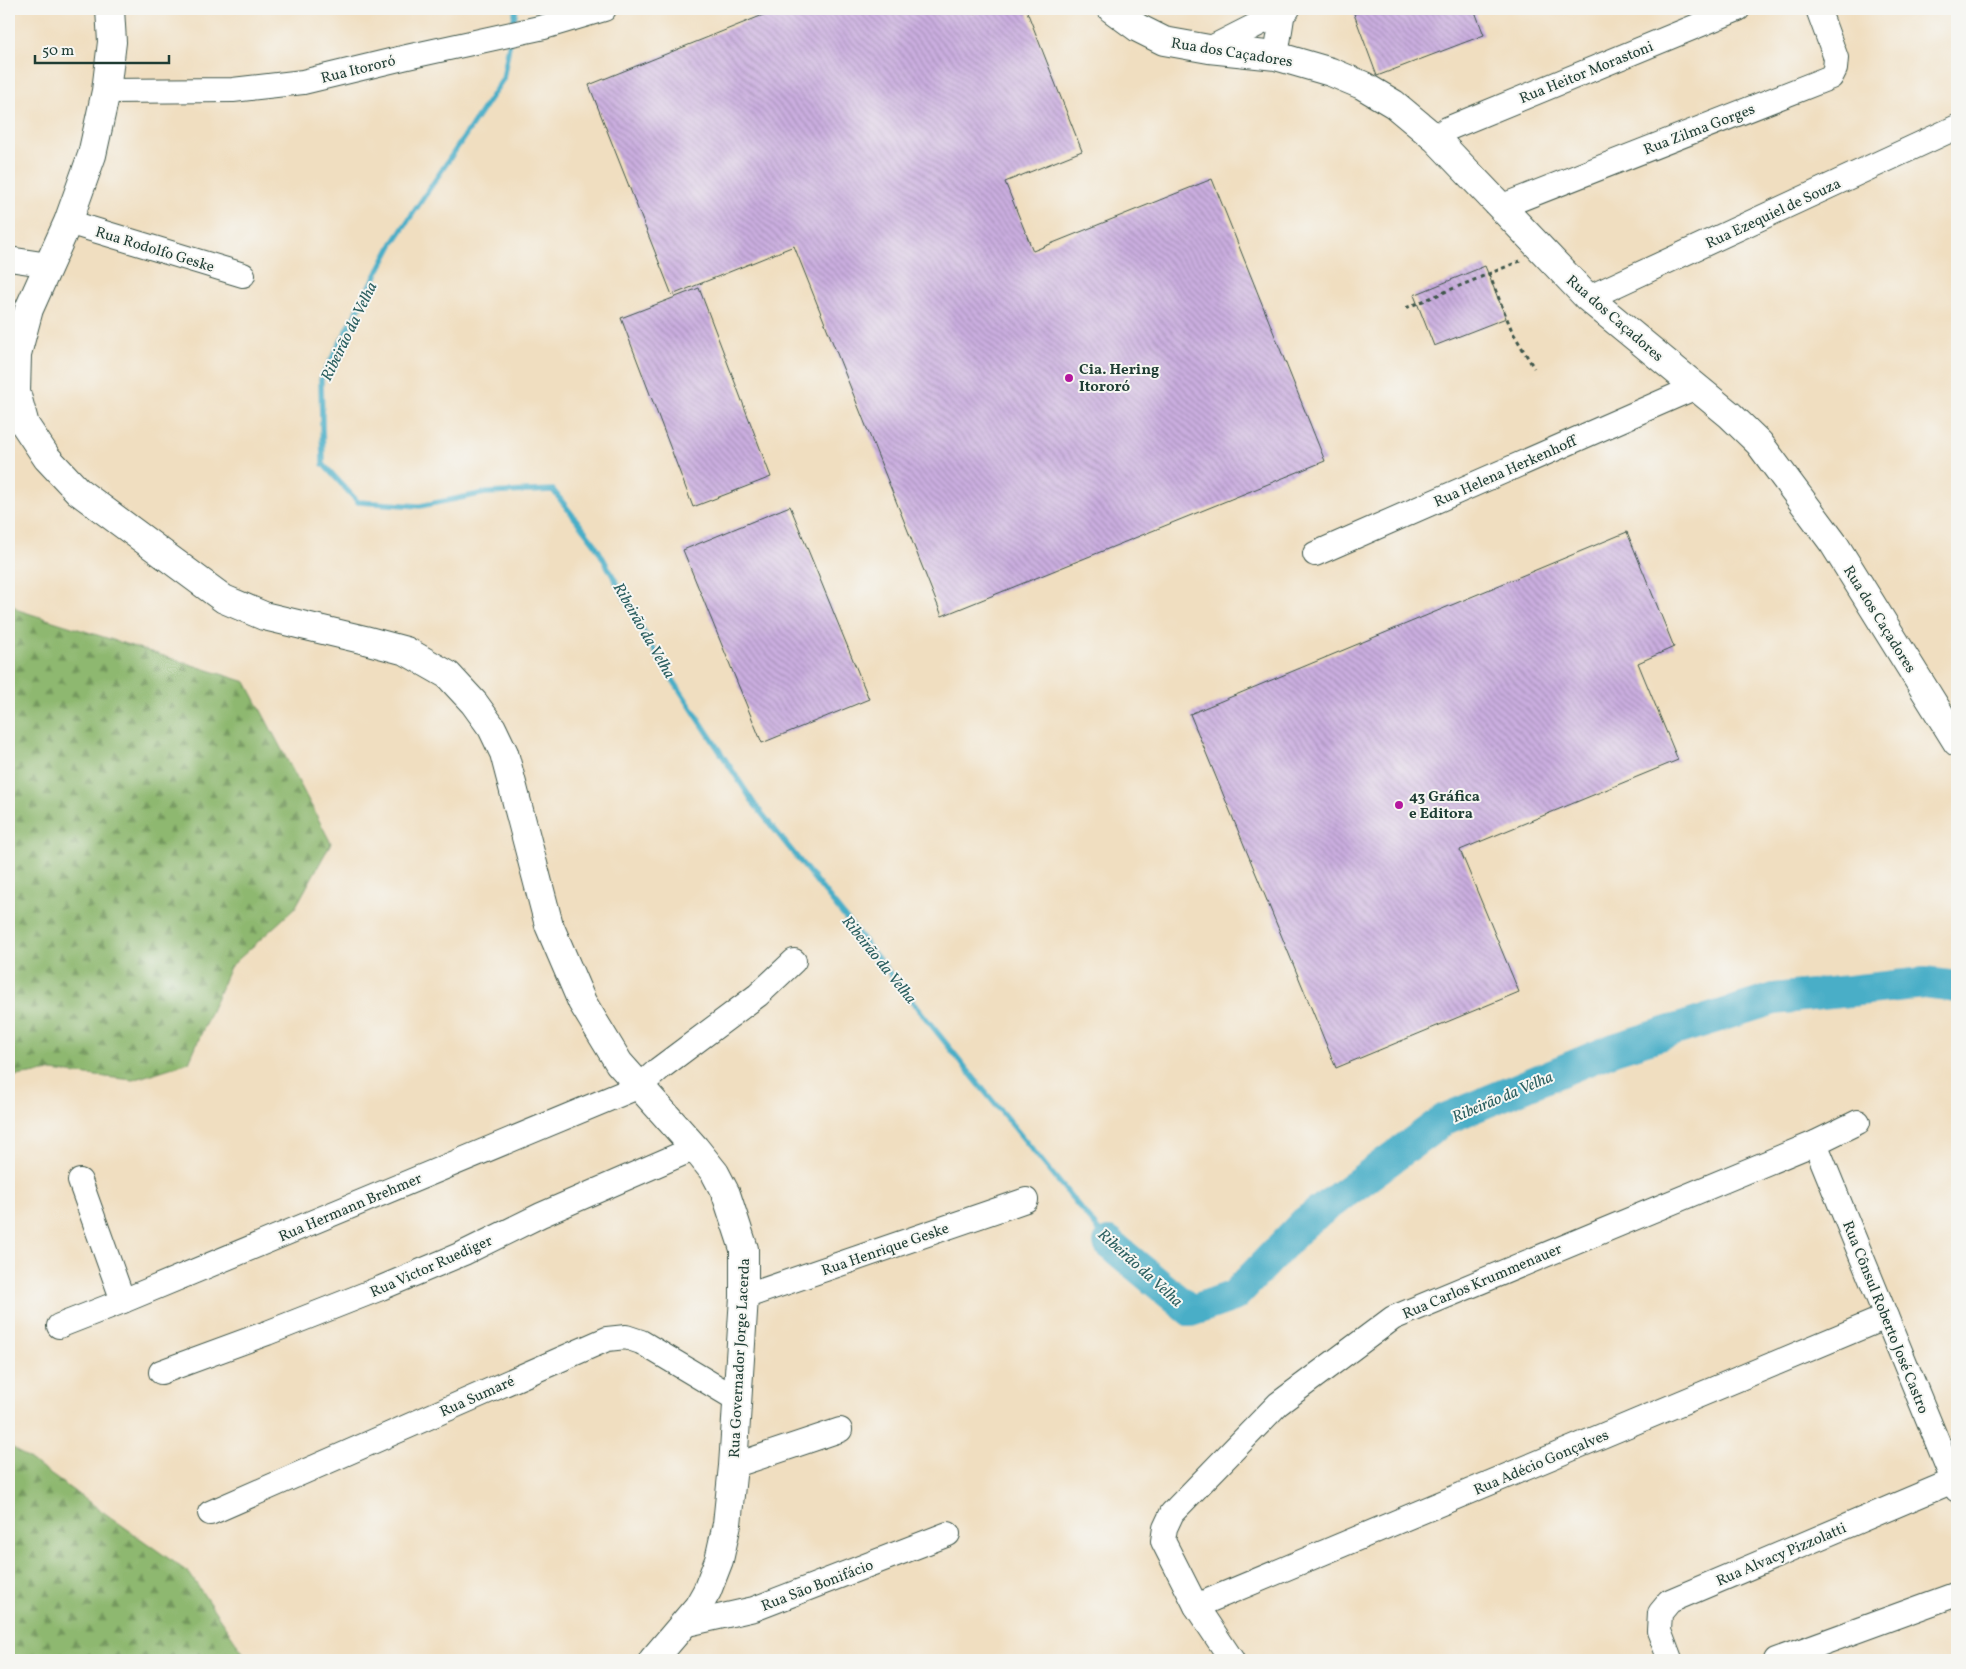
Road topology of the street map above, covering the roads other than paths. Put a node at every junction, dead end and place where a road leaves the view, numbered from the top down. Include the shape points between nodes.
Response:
1 (110, 9) edge
2 (604, 9) edge
3 (1112, 9) edge
4 (1738, 9) edge
5 (1818, 9) edge
6 (1286, 10) edge
7 (1209, 49) junction
8 (1276, 56) junction
9 (106, 91) junction
10 (1957, 127) edge
11 (1436, 139) junction
12 (1500, 207) junction
13 (68, 222) junction
14 (9, 259) edge
15 (48, 265) junction
16 (243, 275) dead end
17 (1588, 298) junction
18 (1696, 387) junction
19 (1315, 554) dead end
20 (1957, 742) edge
21 (794, 961) dead end
22 (640, 1086) junction
23 (1858, 1122) dead end
24 (1815, 1143) junction
25 (696, 1148) junction
26 (80, 1181) dead end
27 (1026, 1200) dead end
28 (744, 1297) junction
29 (123, 1301) junction
30 (1886, 1317) junction
31 (59, 1326) dead end
32 (161, 1372) dead end
33 (738, 1400) junction
34 (840, 1430) dead end
35 (734, 1466) junction
36 (1955, 1486) edge
37 (210, 1513) dead end
38 (948, 1534) dead end
39 (1957, 1594) edge
40 (1196, 1606) junction
41 (683, 1625) junction
42 (653, 1660) edge
43 (1232, 1660) edge
44 (1670, 1660) edge
45 (1776, 1660) edge

1 - 9 main road, Rua Governador Jorge Lacerda via 112,42
2 - 9 street, Rua Itororó via 544,27 303,82 233,90
3 - 7 main road, Rua dos Caçadores via 1138,28 1164,41
4 - 11 street, Rua Heitor Morastoni via 1447,129
5 - 12 street, Rua Zilma Gorges via 1836,58 1831,77
6 - 7 street
6 - 8 street
7 - 8 main road, Rua dos Caçadores
8 - 11 main road, Rua dos Caçadores via 1362,85 1394,104
9 - 13 main road, Rua Governador Jorge Lacerda via 92,155
10 - 17 street, Rua Ezequiel de Souza
11 - 12 main road, Rua dos Caçadores
12 - 17 main road, Rua dos Caçadores
13 - 15 main road, Rua Governador Jorge Lacerda
13 - 16 street, Rua Rodolfo Geske
14 - 15 street
15 - 22 main road, Rua Governador Jorge Lacerda via 29,309 17,354 16,392 25,425 48,458 78,491 224,599 264,616 406,651 448,675 492,728 504,753 549,925 582,1002 619,1062
17 - 18 main road, Rua dos Caçadores
18 - 19 street, Rua Helena Herkenhoff
18 - 20 main road, Rua dos Caçadores via 1759,443 1800,496 1834,544
21 - 22 street, Rua Hermann Brehmer via 758,995
22 - 25 main road, Rua Governador Jorge Lacerda
22 - 29 street, Rua Hermann Brehmer
23 - 24 street, Rua Carlos Krummenauer
24 - 30 street, Rua Cônsul Roberto José Castro
24 - 40 street, Rua Carlos Krummenauer via 1393,1318 1278,1404 1172,1513 1165,1528 1163,1541
25 - 28 main road, Rua Governador Jorge Lacerda via 726,1194 736,1222 744,1249
25 - 32 street, Rua Victor Ruediger via 389,1285
26 - 29 street
27 - 28 street, Rua Henrique Geske
28 - 33 main road, Rua Governador Jorge Lacerda
29 - 31 street, Rua Hermann Brehmer
30 - 36 street, Rua Cônsul Roberto José Castro
30 - 40 street, Rua Adécio Gonçalves
33 - 35 main road, Rua Governador Jorge Lacerda
33 - 37 street, Rua Sumaré via 641,1342 626,1337 607,1339
34 - 35 street
35 - 41 main road, Rua Governador Jorge Lacerda via 719,1560 707,1592
36 - 44 street, Rua Alvacy Pizzolatti via 1670,1601 1660,1613 1658,1631
38 - 41 street, Rua São Bonifácio via 754,1609
39 - 45 street
40 - 43 street
41 - 42 main road, Rua Governador Jorge Lacerda

